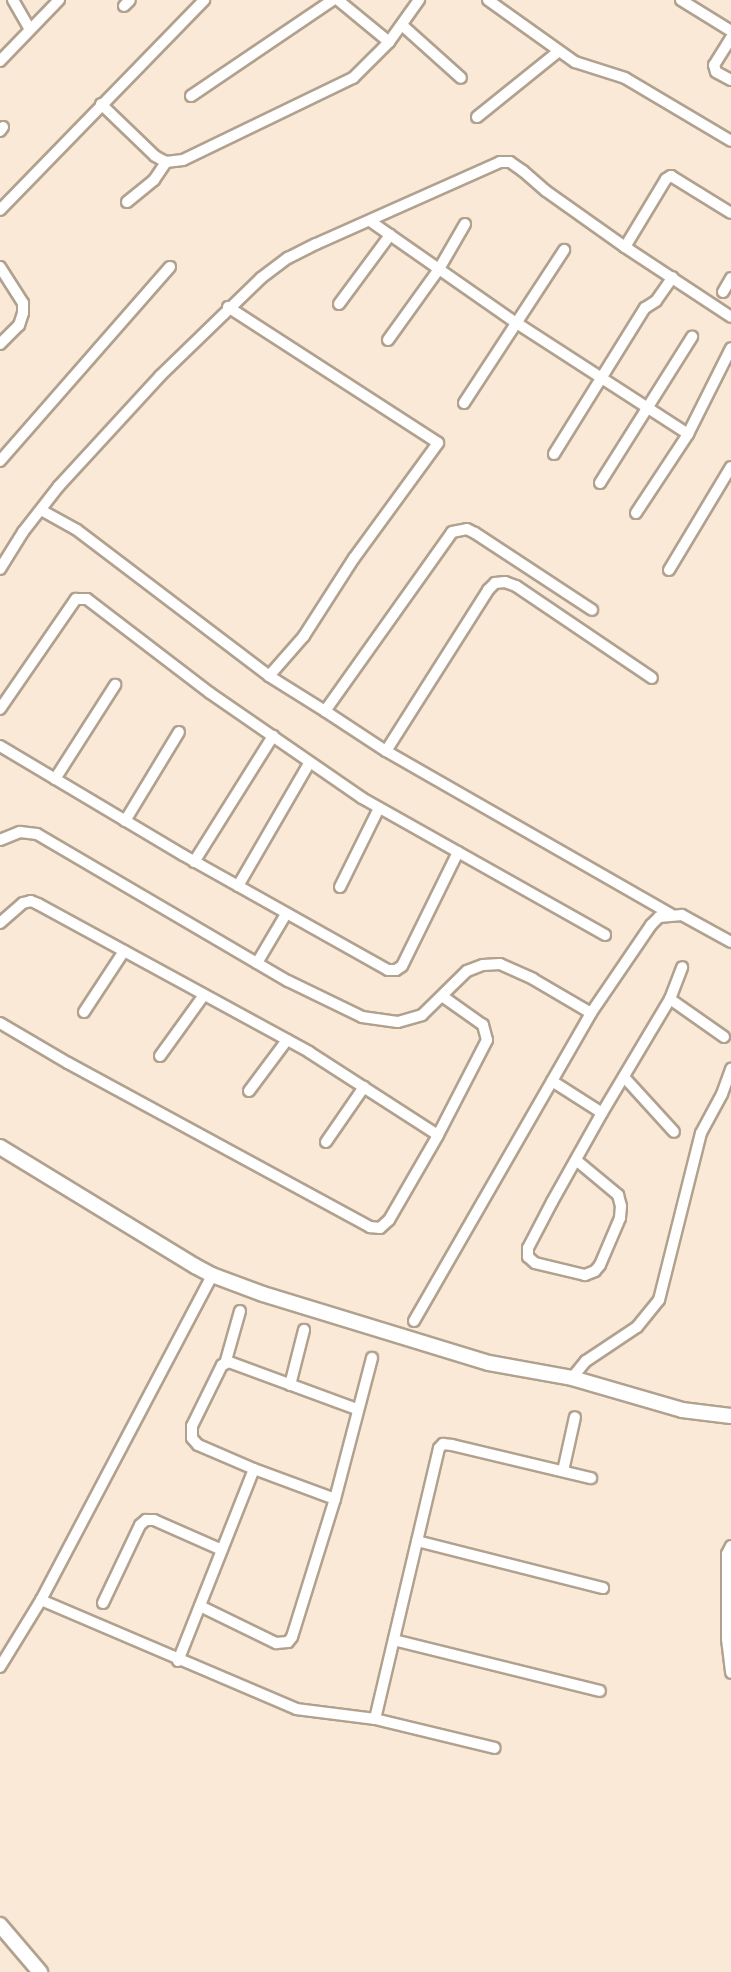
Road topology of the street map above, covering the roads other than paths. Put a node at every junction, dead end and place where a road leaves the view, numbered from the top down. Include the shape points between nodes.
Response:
1 (13, 0) edge
2 (59, 0) edge
3 (204, 0) edge
4 (333, 0) edge
5 (338, 0) edge
6 (419, 0) edge
7 (488, 0) edge
8 (681, 0) edge
9 (402, 25) junction
10 (29, 28) junction
11 (731, 31) edge
12 (731, 38) edge
13 (389, 42) junction
14 (559, 51) junction
15 (0, 61) edge
16 (461, 78) dead end
17 (731, 80) edge
18 (190, 96) dead end
19 (101, 104) junction
20 (477, 117) dead end
21 (731, 141) edge
22 (166, 162) junction
23 (127, 202) dead end
24 (0, 210) edge
25 (731, 213) edge
26 (370, 221) junction
27 (465, 224) dead end
28 (390, 235) junction
29 (625, 247) junction
30 (564, 250) dead end
31 (0, 267) edge
32 (170, 267) dead end
33 (439, 269) junction
34 (673, 277) junction
35 (731, 278) edge
36 (723, 292) dead end
37 (339, 304) dead end
38 (228, 308) junction
39 (731, 317) edge
40 (515, 322) junction
41 (692, 337) dead end
42 (388, 340) dead end
43 (0, 344) edge
44 (731, 348) edge
45 (600, 378) junction
46 (464, 403) dead end
47 (647, 409) junction
48 (688, 434) junction
49 (554, 454) dead end
50 (0, 461) edge
51 (731, 467) edge
52 (600, 483) dead end
53 (41, 510) junction
54 (636, 513) dead end
55 (0, 569) edge
56 (669, 570) dead end
57 (592, 610) dead end
58 (269, 676) junction
59 (652, 678) dead end
60 (115, 685) dead end
61 (0, 709) edge
62 (325, 711) junction
63 (179, 732) dead end
64 (273, 736) junction
65 (0, 746) edge
66 (386, 751) junction
67 (310, 762) junction
68 (55, 779) junction
69 (380, 808) junction
70 (125, 821) junction
71 (0, 840) edge
72 (458, 852) junction
73 (194, 862) junction
74 (238, 886) junction
75 (340, 887) dead end
76 (286, 914) junction
77 (671, 914) junction
78 (0, 923) edge
79 (605, 935) dead end
80 (731, 942) edge
81 (124, 951) junction
82 (257, 963) junction
83 (682, 967) dead end
84 (204, 995) junction
85 (442, 996) junction
86 (670, 999) junction
87 (84, 1012) dead end
88 (591, 1013) junction
89 (0, 1023) edge
90 (724, 1037) dead end
91 (287, 1040) junction
92 (160, 1056) dead end
93 (731, 1069) edge
94 (624, 1077) junction
95 (552, 1081) junction
96 (364, 1087) junction
97 (249, 1091) dead end
98 (726, 1096) edge
99 (602, 1113) junction
100 (674, 1132) dead end
101 (438, 1135) junction
102 (326, 1142) dead end
103 (0, 1147) edge
104 (576, 1160) junction
105 (212, 1275) junction
106 (240, 1311) dead end
107 (414, 1321) dead end
108 (304, 1330) dead end
109 (372, 1358) dead end
110 (225, 1364) junction
111 (572, 1378) junction
112 (290, 1385) junction
113 (357, 1409) junction
114 (731, 1416) edge
115 (575, 1418) dead end
116 (254, 1470) junction
117 (563, 1471) junction
118 (591, 1478) dead end
119 (335, 1499) junction
120 (417, 1541) junction
121 (731, 1546) edge
122 (222, 1550) junction
123 (603, 1588) dead end
124 (41, 1600) junction
125 (103, 1603) dead end
126 (200, 1606) junction
127 (394, 1640) junction
128 (178, 1661) junction
129 (0, 1667) edge
130 (731, 1673) edge
131 (600, 1691) dead end
132 (375, 1719) junction
133 (495, 1748) dead end
134 (0, 1925) edge
135 (40, 1972) edge

1 - 10 street
2 - 10 street
3 - 19 street
4 - 18 street
5 - 13 street
6 - 9 street
7 - 14 street
8 - 11 street
9 - 13 street
9 - 16 street
10 - 15 street
12 - 17 street via 714,65 716,72
13 - 22 street via 352,78 183,160
14 - 20 street
14 - 21 street via 575,62 625,78
19 - 22 street
19 - 24 street
22 - 23 street via 154,180
25 - 29 street via 671,176
26 - 28 street
26 - 29 street via 500,162 510,162
26 - 38 street via 288,258
27 - 33 street
28 - 33 street
28 - 37 street
29 - 34 street
30 - 40 street
31 - 43 street via 23,303 20,325
32 - 50 street
33 - 40 street
33 - 42 street
34 - 39 street
34 - 45 street via 656,301 645,308
35 - 36 street
38 - 53 street via 160,376
38 - 58 street via 438,443 354,558 304,636
40 - 45 street
40 - 46 street
41 - 47 street
44 - 48 street
45 - 47 street
45 - 49 street
47 - 48 street
47 - 52 street
48 - 54 street
51 - 56 street
53 - 55 street
53 - 58 street via 77,530
57 - 62 street via 475,532 452,532
58 - 62 street
59 - 66 street via 516,586 495,584
60 - 68 street
61 - 64 street via 76,599 82,597
62 - 66 street
63 - 70 street
64 - 67 street
64 - 73 street
65 - 68 street
66 - 77 street
67 - 69 street
67 - 74 street
68 - 70 street
69 - 72 street
69 - 75 street
70 - 73 street
71 - 82 street via 20,832 37,834
72 - 76 street via 402,966 396,970 388,970
72 - 79 street
73 - 74 street
74 - 76 street
76 - 82 street
77 - 80 street via 682,915
77 - 88 street via 659,917 651,925
78 - 81 street via 31,901
81 - 84 street
81 - 87 street
82 - 85 street via 362,1017 398,1022 422,1015
83 - 86 street
84 - 91 street
84 - 92 street
85 - 88 street via 467,971 500,964
85 - 101 street via 483,1025 487,1040
86 - 90 street
86 - 94 street
88 - 95 street
89 - 101 street via 370,1227 380,1228 389,1220
91 - 96 street
91 - 97 street
93 - 98 street
94 - 99 street
94 - 100 street
95 - 99 street
95 - 107 street
96 - 101 street
96 - 102 street
98 - 111 street via 701,1133 659,1300 638,1327 586,1360
99 - 104 street
103 - 105 street
104 - 104 street via 618,1195 621,1206 620,1218 600,1265 585,1275 535,1263 528,1257 528,1248
105 - 111 street via 489,1363
105 - 124 street
106 - 110 street
108 - 112 street
109 - 113 street
110 - 112 street via 229,1362
110 - 116 street via 192,1426 192,1438 198,1445
111 - 114 street via 681,1410
112 - 113 street
113 - 119 street
115 - 117 street
116 - 119 street
116 - 122 street
117 - 118 street
117 - 120 street via 443,1444
119 - 126 street via 288,1642 276,1643
120 - 123 street
120 - 127 street
121 - 130 street via 727,1554 727,1639
122 - 125 street via 146,1520 140,1525
122 - 126 street
124 - 128 street
124 - 129 street
126 - 128 street
127 - 131 street
127 - 132 street
128 - 132 street via 296,1709
132 - 133 street
134 - 135 street

